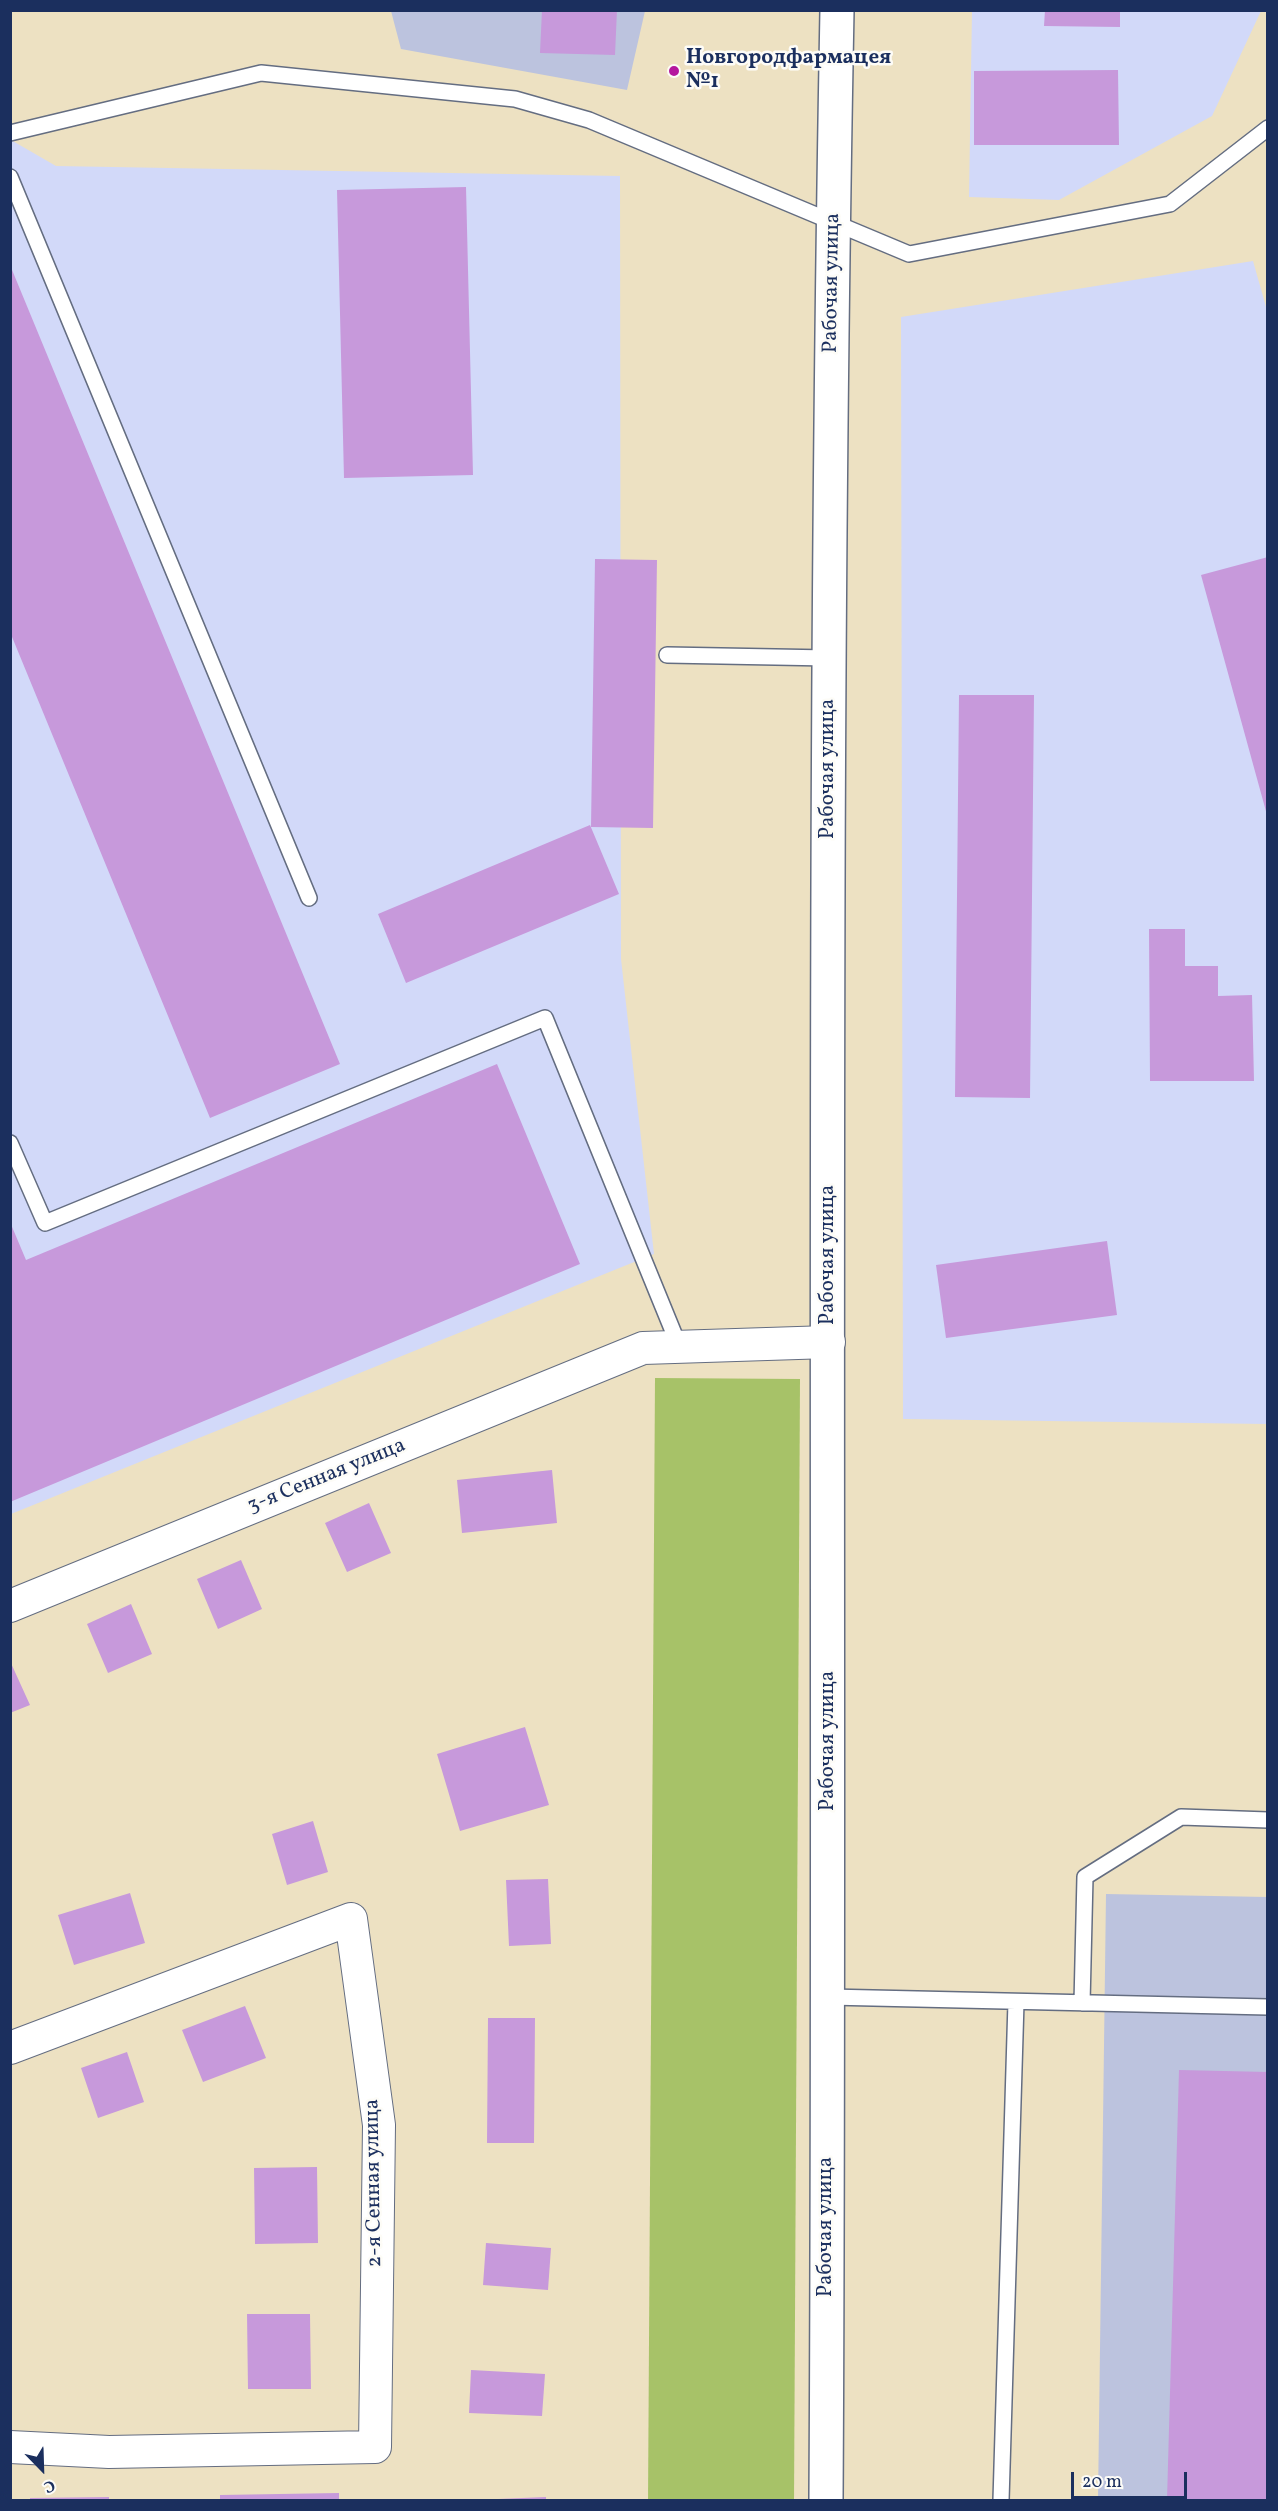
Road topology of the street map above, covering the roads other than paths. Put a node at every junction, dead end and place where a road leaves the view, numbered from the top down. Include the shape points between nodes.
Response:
1 (837, 10) edge
2 (1268, 128) edge
3 (10, 133) edge
4 (10, 177) edge
5 (833, 222) junction
6 (667, 654) dead end
7 (829, 658) junction
8 (309, 898) dead end
9 (10, 1143) edge
10 (829, 1342) junction
11 (679, 1346) junction
12 (10, 1605) edge
13 (1268, 1820) edge
14 (829, 1997) junction
15 (1016, 2001) junction
16 (1082, 2003) junction
17 (1268, 2007) edge
18 (10, 2049) edge
19 (10, 2447) edge
20 (826, 2500) edge
21 (1001, 2500) edge

1 - 5 main road, Рабочая улица
2 - 5 lane via 1170,204 909,254
3 - 5 lane via 261,73 515,99 589,120
4 - 8 lane
5 - 7 main road, Рабочая улица
6 - 7 lane
7 - 10 main road, Рабочая улица
9 - 11 lane via 45,1223 545,1018
10 - 11 street, 3-я Сенная улица
10 - 14 main road, Рабочая улица
11 - 12 street, 3-я Сенная улица via 643,1348
13 - 16 lane via 1181,1817 1085,1877
14 - 15 lane
14 - 20 main road, Рабочая улица
15 - 16 lane
15 - 21 lane
16 - 17 lane
18 - 19 street, 2-я Сенная улица via 351,1919 379,2137 375,2448 109,2452

